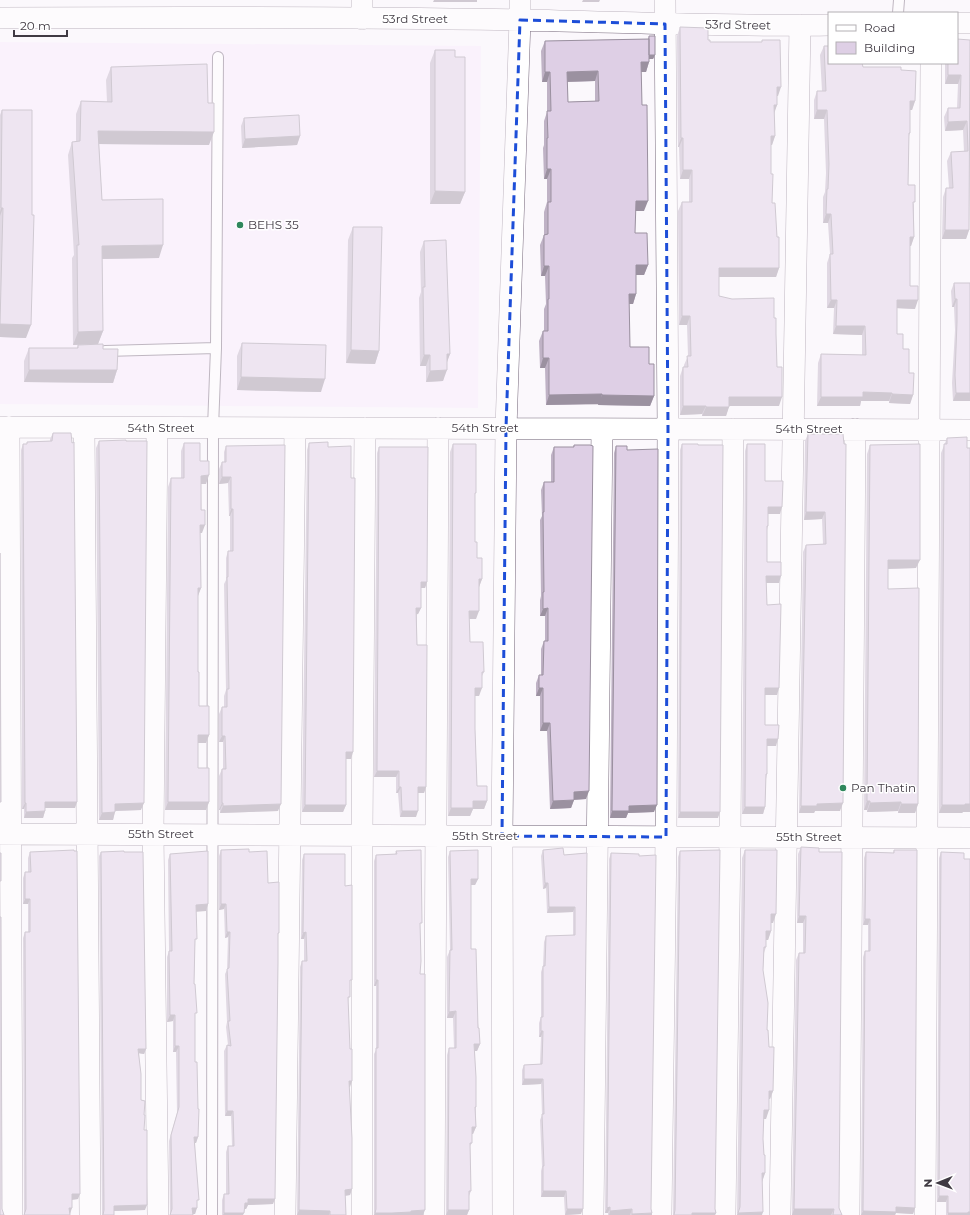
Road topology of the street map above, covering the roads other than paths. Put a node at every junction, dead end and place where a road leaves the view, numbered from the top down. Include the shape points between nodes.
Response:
1 (665, 0) edge
2 (898, 0) edge
3 (72, 9) edge
4 (217, 9) edge
5 (362, 10) edge
6 (520, 10) edge
7 (898, 12) edge
8 (0, 18) edge
9 (958, 23) edge
10 (970, 23) edge
11 (665, 24) junction
12 (828, 24) edge
13 (800, 25) junction
14 (218, 57) dead end
15 (931, 64) edge
16 (216, 348) junction
17 (93, 351) edge
18 (5, 427) edge
19 (84, 428) junction
20 (157, 428) junction
21 (213, 428) junction
22 (295, 428) junction
23 (365, 428) junction
24 (438, 428) junction
25 (506, 428) junction
26 (602, 429) junction
27 (668, 429) junction
28 (733, 429) junction
29 (792, 429) junction
30 (856, 429) junction
31 (929, 429) junction
32 (970, 430) edge
33 (5, 834) edge
34 (87, 834) junction
35 (153, 834) junction
36 (212, 835) junction
37 (290, 835) junction
38 (362, 835) junction
39 (436, 836) junction
40 (502, 836) junction
41 (598, 836) junction
42 (666, 837) junction
43 (730, 837) junction
44 (786, 837) junction
45 (853, 838) junction
46 (927, 838) junction
47 (970, 838) edge
48 (12, 1215) edge
49 (90, 1215) edge
50 (158, 1215) edge
51 (212, 1215) edge
52 (285, 1215) edge
53 (362, 1215) edge
54 (434, 1215) edge
55 (503, 1215) edge
56 (593, 1215) edge
57 (661, 1215) edge
58 (725, 1215) edge
59 (780, 1215) edge
60 (849, 1215) edge
61 (925, 1215) edge

1 - 11 street
2 - 7 lane
3 - 4 street, 53rd Street
3 - 8 street, 53rd Street
4 - 5 street, 53rd Street
5 - 6 street, 53rd Street
6 - 11 street, 53rd Street
6 - 25 street
9 - 10 street
11 - 13 street, 53rd Street
11 - 27 street
12 - 13 street, 53rd Street
13 - 29 street
14 - 16 lane
15 - 31 street
16 - 17 lane
16 - 21 lane
18 - 19 street, 54th Street
18 - 33 street
19 - 20 street, 54th Street
19 - 34 street
20 - 21 street, 54th Street
20 - 35 street
21 - 22 street, 54th Street
21 - 36 lane
22 - 23 street, 54th Street
22 - 37 street
23 - 24 street, 54th Street
23 - 38 street
24 - 25 street, 54th Street
24 - 39 street
25 - 26 street, 54th Street
25 - 40 street
26 - 27 street, 54th Street
26 - 41 street
27 - 28 street, 54th Street
27 - 42 street
28 - 29 street, 54th Street
28 - 43 street
29 - 30 street, 54th Street
29 - 44 street
30 - 31 street, 54th Street
30 - 45 street
31 - 32 street, 54th Street
31 - 46 street
33 - 34 street, 55th Street
33 - 48 street
34 - 35 street, 55th Street
34 - 49 street
35 - 36 street, 55th Street
35 - 50 street
36 - 37 street, 55th Street
36 - 51 lane
37 - 38 street, 55th Street
37 - 52 street
38 - 39 street, 55th Street
38 - 53 street
39 - 40 street, 55th Street
39 - 54 street
40 - 41 street, 55th Street
40 - 55 street
41 - 42 street, 55th Street
41 - 56 street
42 - 43 street, 55th Street
42 - 57 street
43 - 44 street, 55th Street
43 - 58 street
44 - 45 street, 55th Street
44 - 59 street
45 - 46 street, 55th Street
45 - 60 street
46 - 47 street, 55th Street
46 - 61 street

